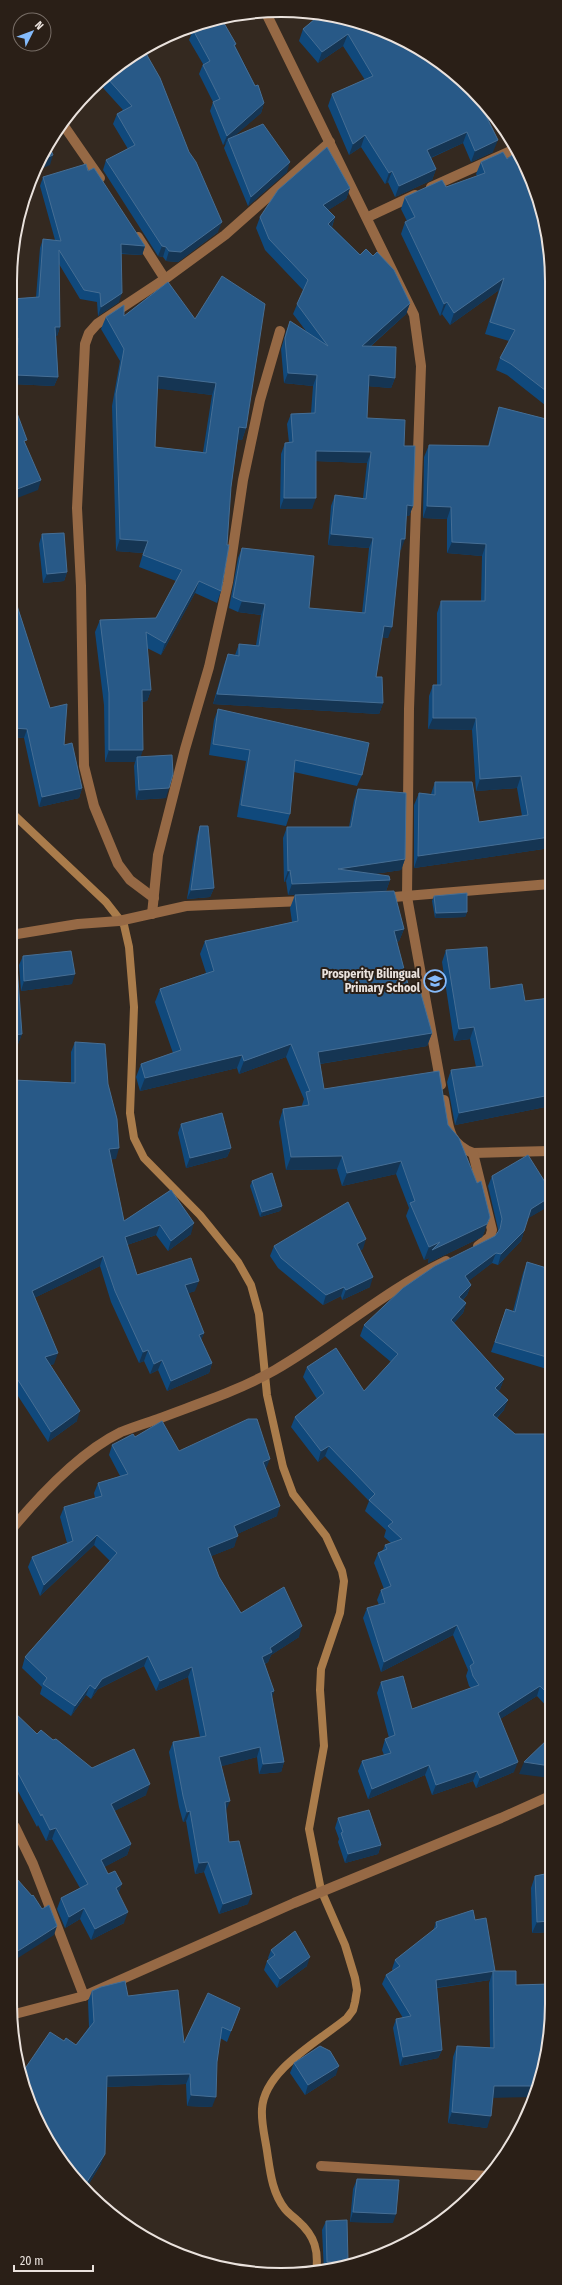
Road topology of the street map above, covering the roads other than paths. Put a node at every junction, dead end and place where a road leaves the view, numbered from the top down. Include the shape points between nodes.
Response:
1 (268, 18) edge
2 (66, 128) edge
3 (330, 142) junction
4 (511, 151) edge
5 (104, 185) edge
6 (368, 217) junction
7 (132, 229) edge
8 (165, 279) junction
9 (280, 331) dead end
10 (545, 884) edge
11 (407, 897) junction
12 (154, 898) junction
13 (375, 898) edge
14 (312, 901) edge
15 (152, 914) junction
16 (17, 934) edge
17 (545, 1151) edge
18 (473, 1153) junction
19 (466, 1252) edge
20 (452, 1258) edge
21 (17, 1523) edge
22 (545, 1798) edge
23 (17, 1831) edge
24 (84, 1996) junction
25 (18, 2014) edge
26 (321, 2166) dead end
27 (481, 2176) edge

1 - 3 street
2 - 5 street
3 - 6 street
3 - 8 street via 225,235
4 - 6 street
6 - 11 street via 414,315 422,366 410,701
7 - 8 street
8 - 12 street via 97,324 89,333 82,392 77,508 84,766 94,806 118,864 130,880
9 - 12 street via 260,400 243,480 228,582 209,666 158,855
10 - 11 street
11 - 13 street
11 - 18 street via 450,1136 457,1145
12 - 15 street
14 - 15 street via 186,906
15 - 16 street via 119,921 78,924
17 - 18 street
18 - 19 street via 492,1230 486,1242
20 - 21 street via 393,1289 312,1348 240,1388 121,1432 90,1451 29,1508
22 - 24 street via 294,1903
23 - 24 street
24 - 25 street
26 - 27 street

